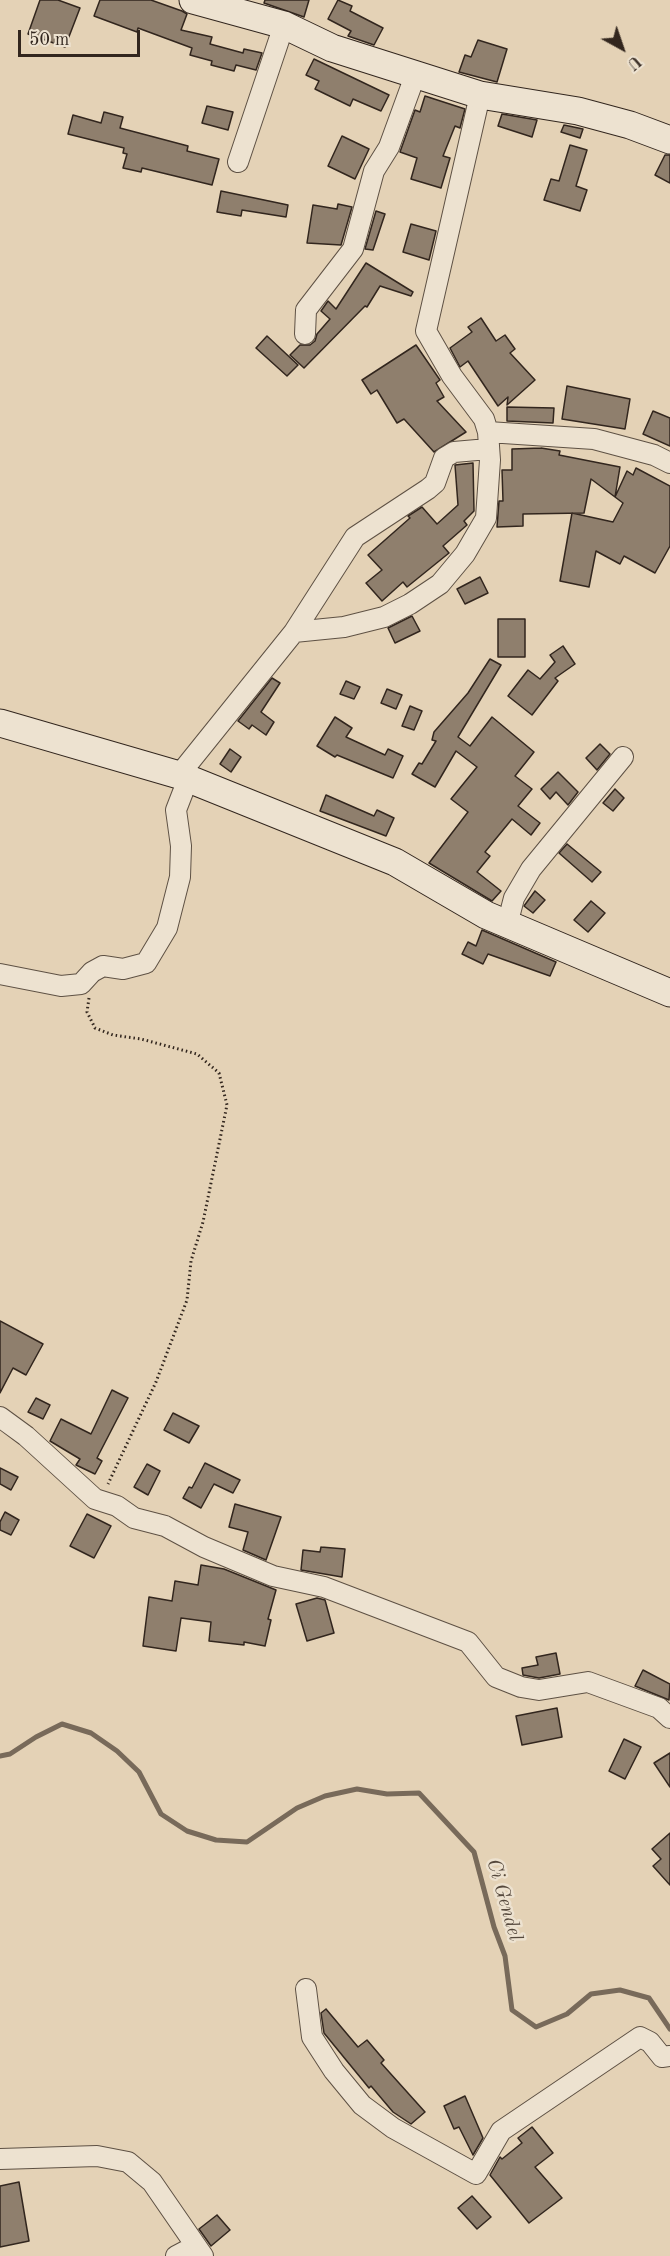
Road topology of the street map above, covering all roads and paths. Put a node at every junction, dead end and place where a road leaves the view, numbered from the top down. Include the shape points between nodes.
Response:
1 (193, 0) edge
2 (284, 26) junction
3 (416, 73) junction
4 (480, 95) junction
5 (670, 140) edge
6 (238, 162) dead end
7 (305, 334) dead end
8 (488, 440) junction
9 (670, 463) edge
10 (294, 632) junction
11 (0, 723) edge
12 (623, 757) dead end
13 (184, 777) junction
14 (507, 925) junction
15 (103, 966) junction
16 (0, 974) edge
17 (670, 993) edge
18 (0, 1417) edge
19 (103, 1502) junction
20 (670, 1718) edge
21 (306, 1989) dead end
22 (670, 2056) edge
23 (0, 2159) edge
24 (199, 2251) edge
25 (176, 2256) edge

1 - 2 street
2 - 3 street via 332,48
2 - 6 street
3 - 4 street
3 - 7 street via 389,147 374,171 353,249 306,310
4 - 5 street via 578,111
4 - 8 street via 426,331 452,376 484,419
8 - 9 street via 594,440 654,455
8 - 10 street via 444,458 435,483 355,537
8 - 10 street via 486,518 465,554 440,584 384,617 344,627
10 - 13 street
11 - 13 street
12 - 14 street via 531,869 514,898
13 - 14 street via 395,862
13 - 15 street via 176,810 180,877 167,928 146,963 123,969
14 - 17 street
15 - 16 street via 81,984 61,986
15 - 19 path via 88,999 87,1012 95,1028 197,1054 219,1073 227,1105 191,1261 187,1300
18 - 19 street
19 - 20 street via 273,1576 324,1587 468,1642 496,1677 521,1687 539,1690 588,1682 659,1708
21 - 22 street via 312,2037 362,2105 393,2128 476,2174 501,2132 640,2037 650,2042 662,2057
23 - 24 street via 97,2156 128,2162 152,2182
24 - 25 street

